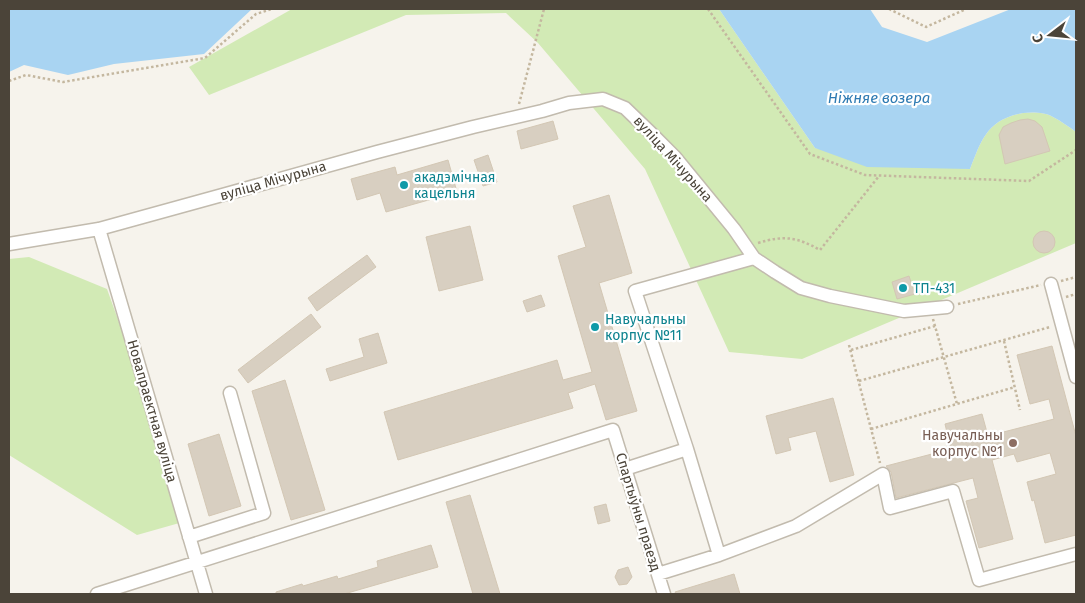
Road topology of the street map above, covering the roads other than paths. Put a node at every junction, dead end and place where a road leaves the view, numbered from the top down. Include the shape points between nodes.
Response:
1 (99, 229) junction
2 (9, 244) edge
3 (752, 254) junction
4 (1053, 283) road end
5 (947, 307) road end
6 (1076, 378) edge
7 (230, 393) dead end
8 (687, 449) junction
9 (625, 469) junction
10 (189, 538) junction
11 (1076, 554) edge
12 (719, 555) junction
13 (196, 563) junction
14 (658, 574) junction
15 (97, 594) edge
16 (206, 594) edge
17 (664, 594) edge

1 - 2 street, вуліца Мічурына
1 - 3 street, вуліца Мічурына via 377,152 570,103 603,99 625,108 675,157
1 - 10 street, Новапраектная вуліца
3 - 5 street, вуліца Мічурына via 801,288 830,296 904,311
3 - 8 street via 635,291
4 - 6 street
7 - 10 street via 264,513
8 - 9 street
8 - 12 street
9 - 13 street, Спартыўны праезд via 613,430
9 - 14 street, Спартыўны праезд
10 - 13 street, Новапраектная вуліца
11 - 12 street via 980,580 953,491 890,508 882,474 796,526
12 - 14 street
13 - 15 street
13 - 16 street, Новапраектная вуліца
14 - 17 street, Спартыўны праезд

